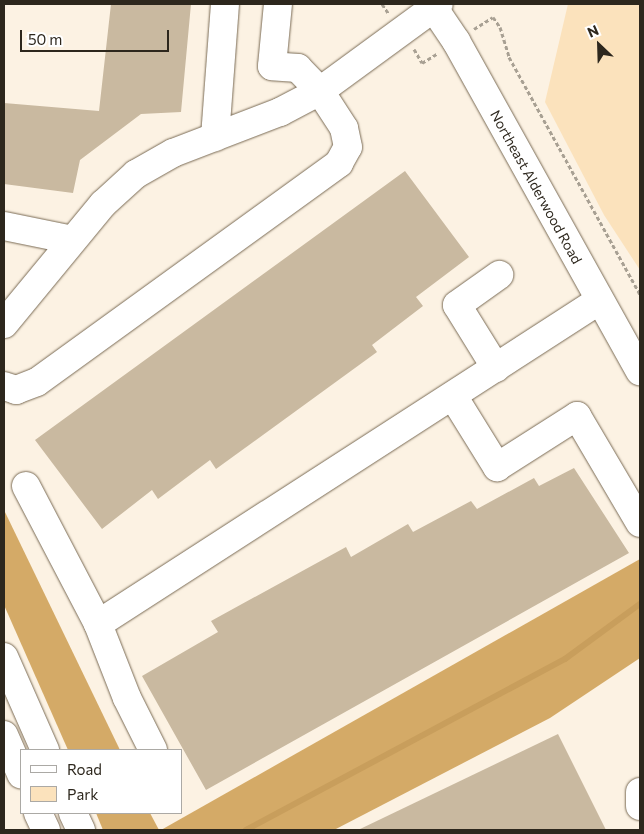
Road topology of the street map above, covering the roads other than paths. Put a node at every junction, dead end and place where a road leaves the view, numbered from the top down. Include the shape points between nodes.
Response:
1 (225, 4) edge
2 (278, 4) edge
3 (441, 5) edge
4 (320, 91) junction
5 (215, 137) junction
6 (4, 226) edge
7 (73, 240) junction
8 (499, 275) dead end
9 (15, 293) edge
10 (600, 300) junction
11 (4, 324) edge
12 (496, 368) junction
13 (640, 371) edge
14 (4, 386) edge
15 (452, 396) junction
16 (26, 486) dead end
17 (640, 523) edge
18 (98, 624) junction
19 (4, 656) edge
20 (4, 735) edge
21 (45, 749) edge
22 (152, 749) edge
23 (20, 772) edge
24 (640, 792) edge
25 (640, 806) edge
26 (38, 814) edge
27 (73, 814) edge
28 (46, 830) edge
29 (81, 830) edge

1 - 5 street
2 - 4 street via 272,66 298,68
3 - 4 street
3 - 10 street, Northeast Alderwood Road
4 - 5 street via 280,112
4 - 14 street via 344,128 348,147 339,163 37,382 16,390
5 - 7 street via 173,153 136,174 103,204
6 - 7 street
7 - 9 street
8 - 12 street via 457,305
9 - 11 street
10 - 12 street
10 - 13 street, Northeast Alderwood Road
12 - 15 street
15 - 17 street via 496,467 577,416
15 - 18 street
16 - 18 street
18 - 22 street via 127,698
19 - 21 street
20 - 23 street
24 - 25 street
26 - 28 street
27 - 29 street

